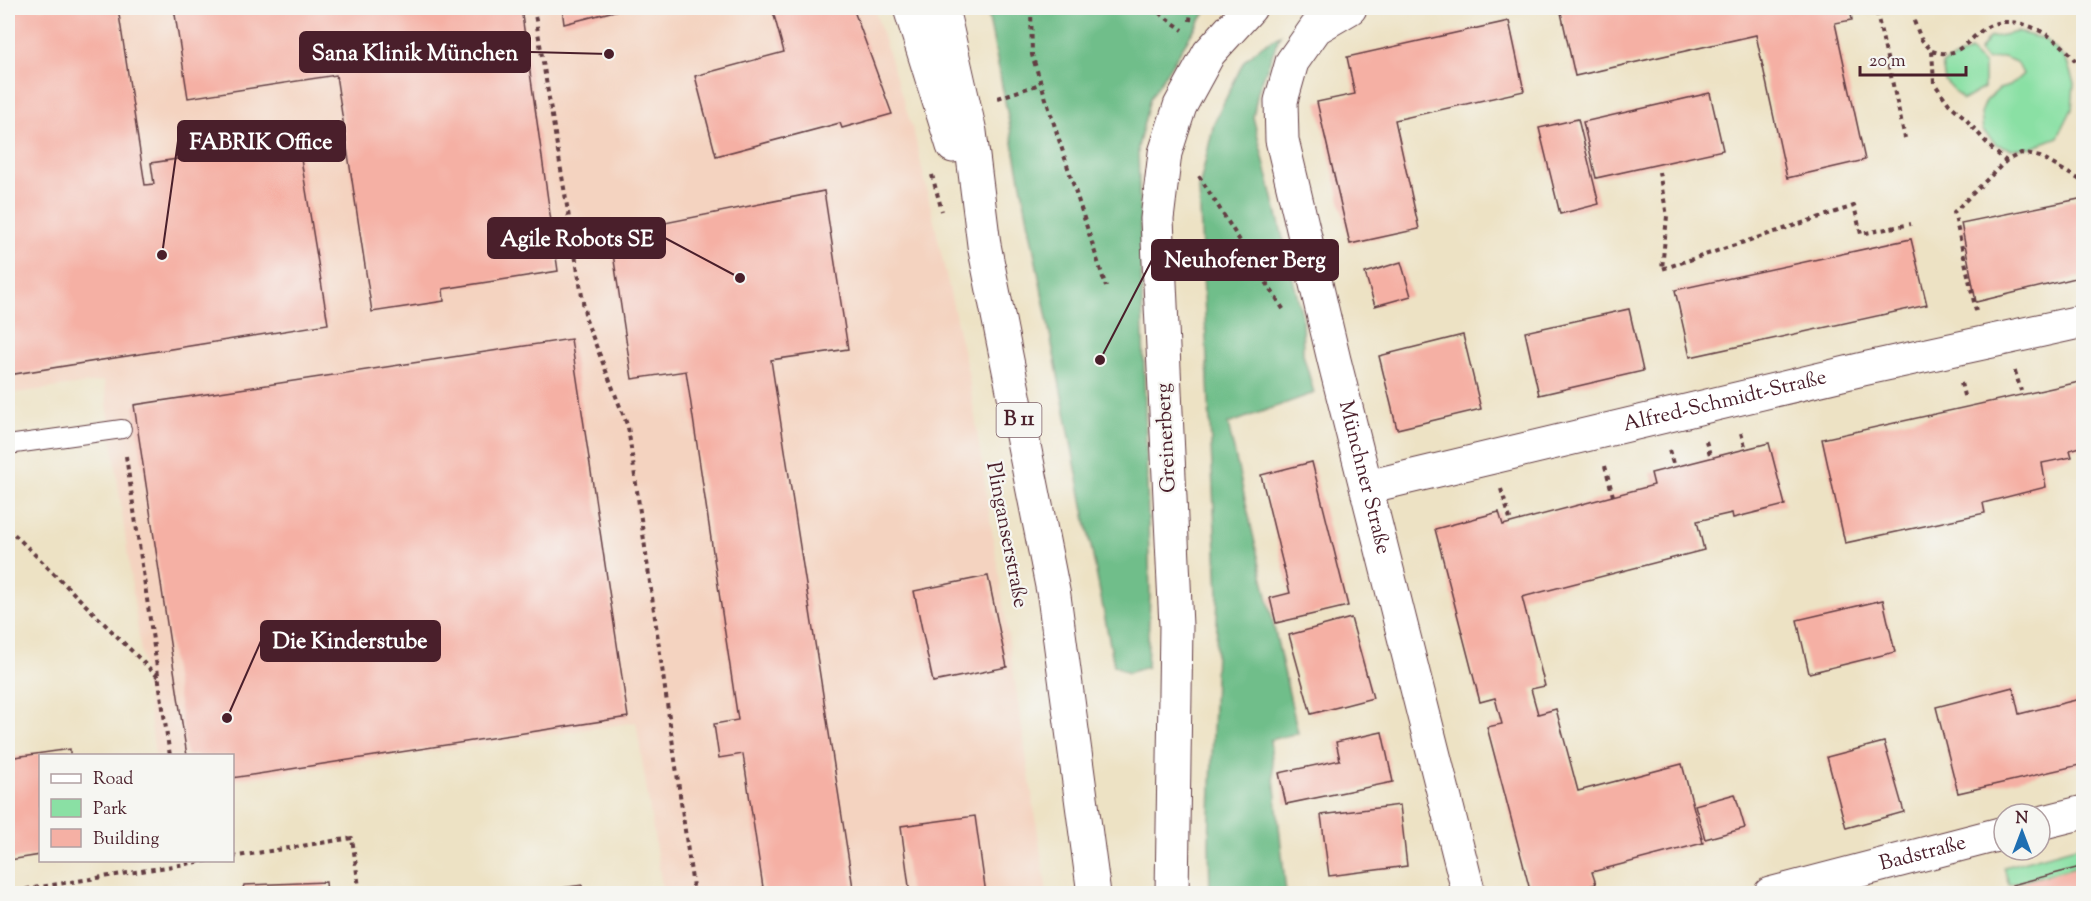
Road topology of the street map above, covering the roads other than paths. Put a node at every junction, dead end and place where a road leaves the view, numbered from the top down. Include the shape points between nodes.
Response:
1 (910, 8) edge
2 (942, 8) edge
3 (1250, 8) edge
4 (1350, 8) edge
5 (984, 245) junction
6 (2084, 321) edge
7 (122, 429) road end
8 (8, 445) edge
9 (1367, 487) junction
10 (2084, 812) edge
11 (2052, 820) edge
12 (1992, 835) edge
13 (1094, 894) edge
14 (1172, 894) edge
15 (1469, 894) edge
16 (1770, 894) edge

1 - 5 street, Plinganserstraße / B 11
2 - 5 street, Plinganserstraße / B 11 via 970,132
3 - 14 street, Greinerberg via 1209,53 1180,106 1165,153 1158,219 1176,626
4 - 9 street, Münchner Straße via 1316,28 1292,62 1281,101 1282,140
5 - 13 street, Plinganserstraße / B 11 via 1054,596
6 - 9 street, Alfred-Schmidt-Straße via 1852,371
7 - 8 lane
9 - 15 street, Münchner Straße
10 - 11 street
12 - 16 street, Badstraße

